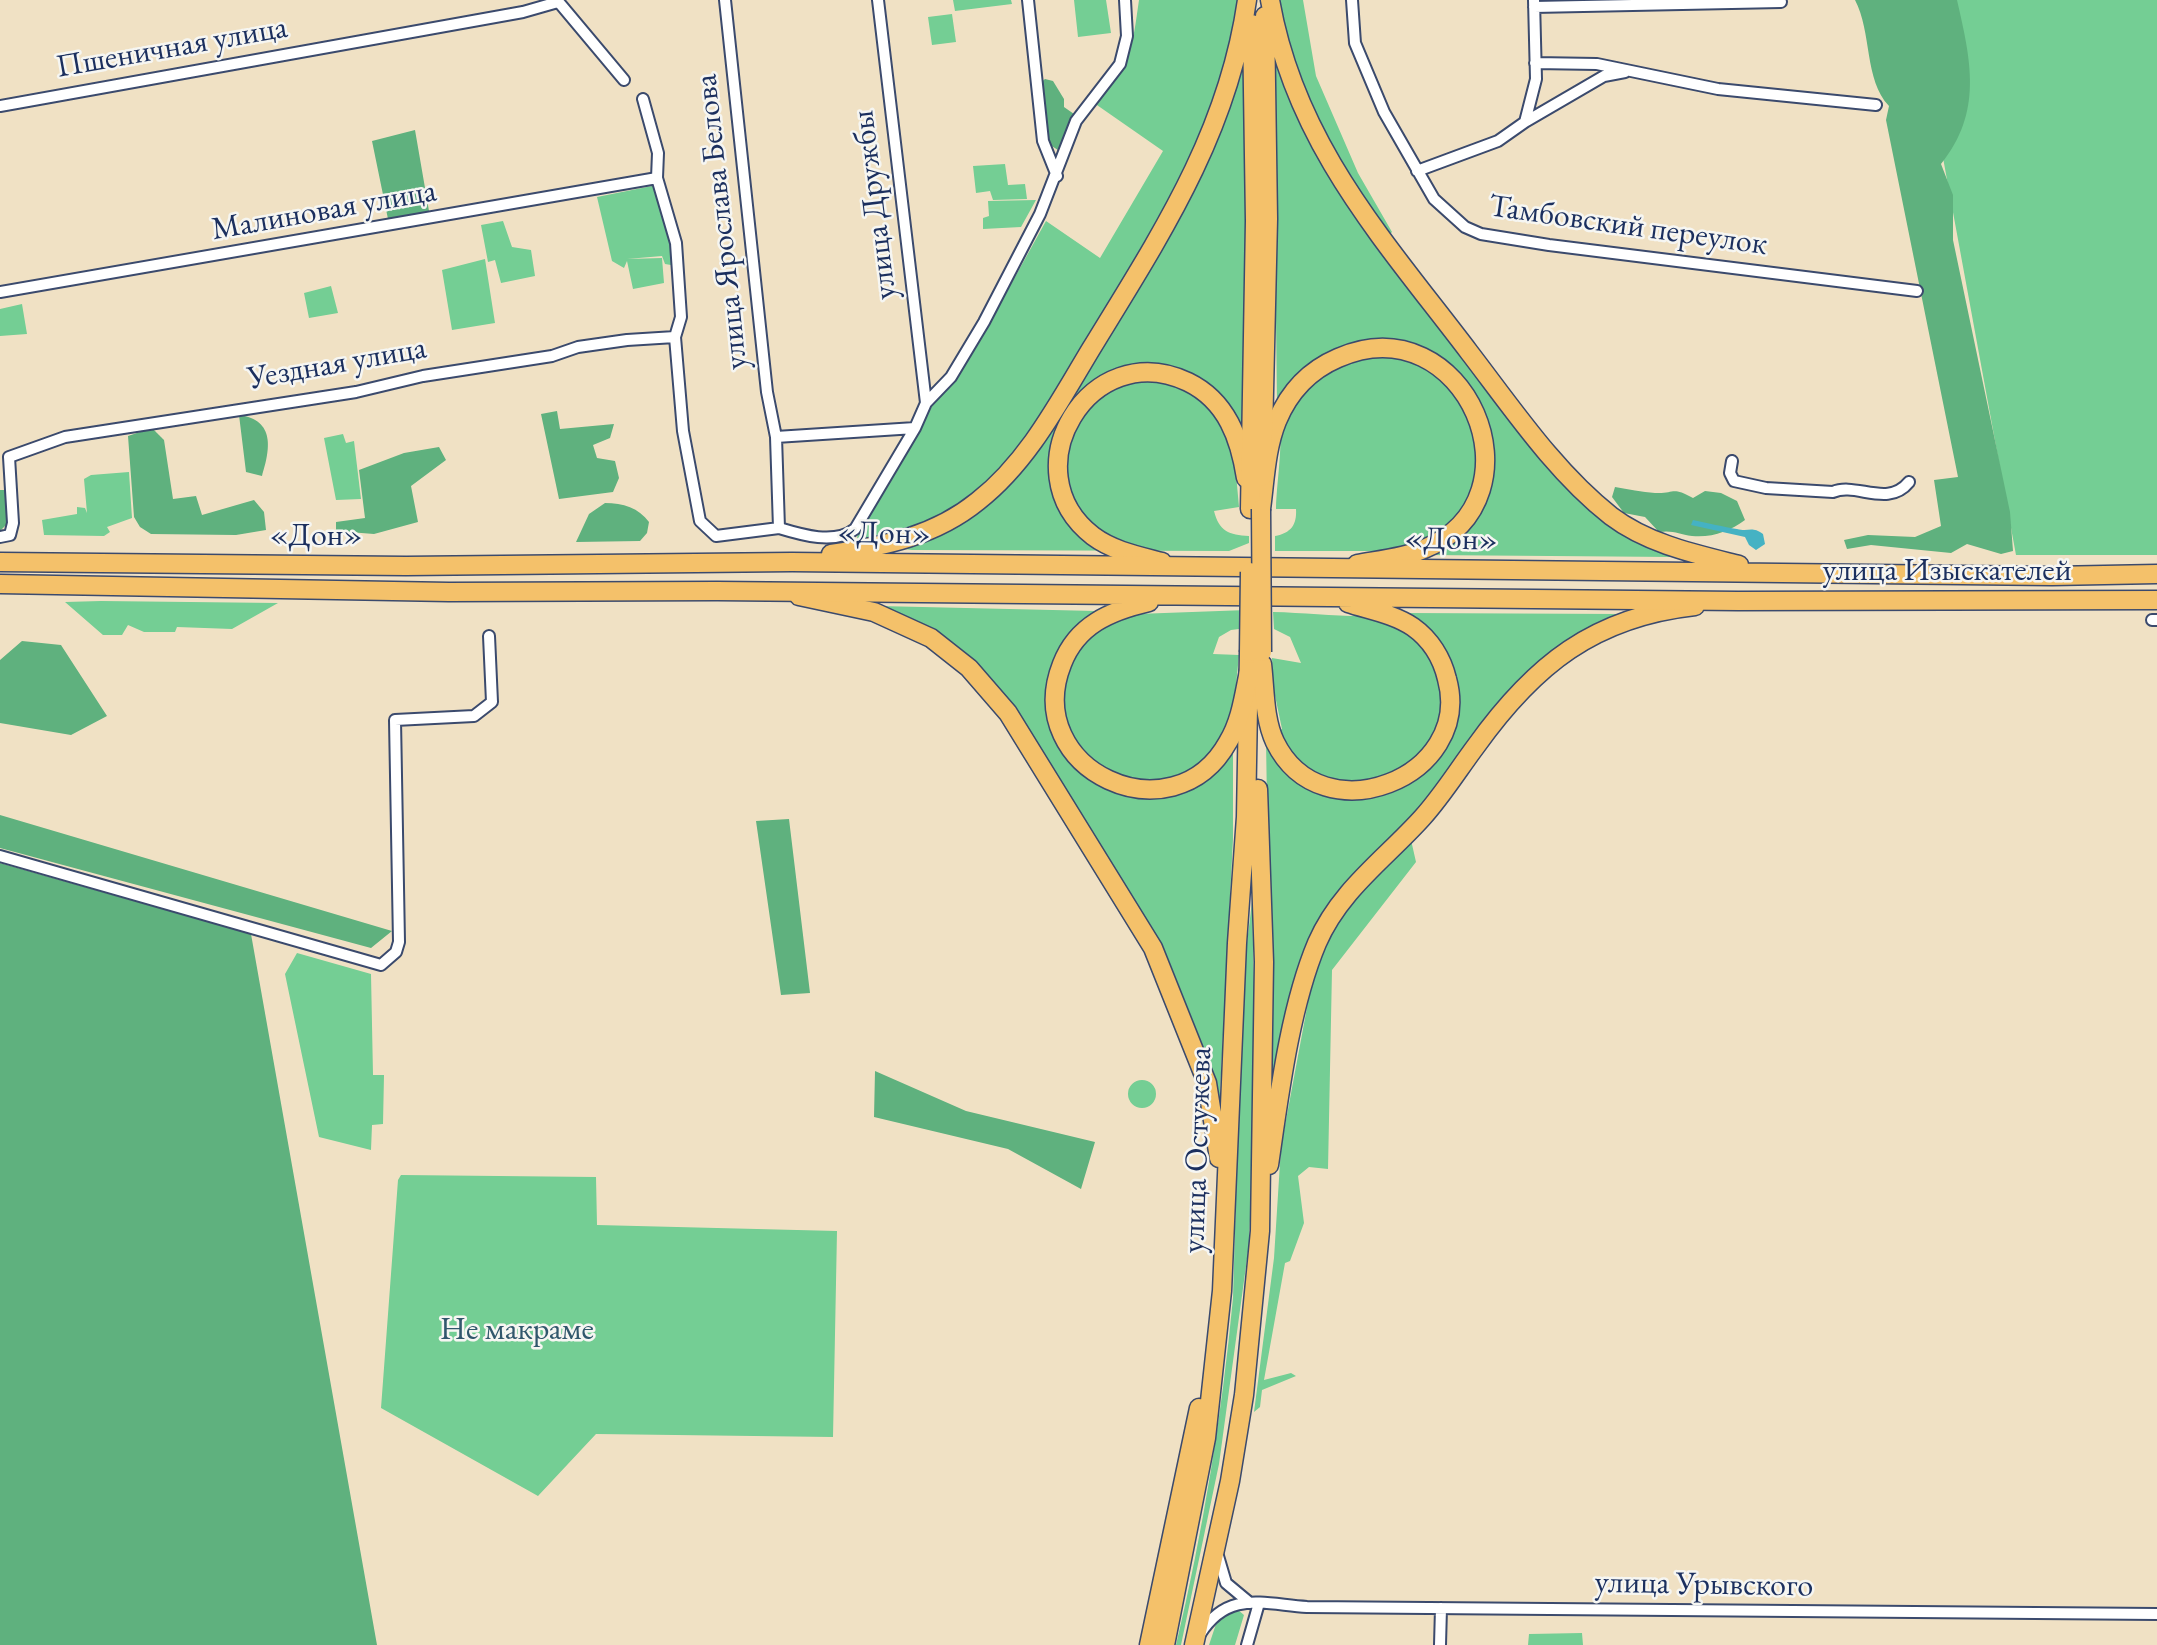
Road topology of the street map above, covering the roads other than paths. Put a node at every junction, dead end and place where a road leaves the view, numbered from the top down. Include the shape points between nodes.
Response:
1 (725, 0) edge
2 (878, 0) edge
3 (1028, 0) edge
4 (1125, 0) edge
5 (1250, 0) edge
6 (1267, 0) edge
7 (1352, 0) edge
8 (558, 1) edge
9 (1781, 2) dead end
10 (1534, 4) edge
11 (1535, 63) junction
12 (1629, 72) junction
13 (624, 80) dead end
14 (643, 99) dead end
15 (1876, 105) dead end
16 (0, 106) edge
17 (1525, 122) junction
18 (1416, 171) junction
19 (1057, 176) junction
20 (657, 178) junction
21 (1917, 291) dead end
22 (0, 292) edge
23 (676, 337) junction
24 (926, 403) junction
25 (915, 428) junction
26 (776, 437) junction
27 (1732, 461) dead end
28 (1909, 482) dead end
29 (1256, 509) junction
30 (779, 528) junction
31 (0, 537) edge
32 (0, 562) edge
33 (792, 562) junction
34 (1179, 566) junction
35 (1333, 568) junction
36 (1767, 571) junction
37 (2157, 574) edge
38 (0, 584) edge
39 (778, 592) junction
40 (1178, 597) junction
41 (1335, 598) junction
42 (2157, 600) edge
43 (1738, 601) junction
44 (489, 636) dead end
45 (1255, 660) junction
46 (0, 856) edge
47 (1225, 1207) junction
48 (1260, 1231) junction
49 (1222, 1291) junction
50 (1216, 1539) junction
51 (1254, 1603) junction
52 (1441, 1608) junction
53 (2157, 1614) edge
54 (1149, 1645) edge
55 (1165, 1645) edge
56 (1194, 1645) edge
57 (1247, 1645) edge
58 (1440, 1645) edge

1 - 26 street, улица Ярослава Белова via 765,379
2 - 24 street, улица Дружбы
3 - 19 street via 1043,141
4 - 19 street via 1127,36 1120,64 1076,121
5 - 29 main road
5 - 33 main road via 1226,94 1190,181 1024,453 979,501 934,528 885,545
6 - 29 main road via 1268,219
6 - 36 main road via 1294,90 1329,162 1527,428 1588,495 1641,534
7 - 18 street, Тамбовский переулок via 1357,50
8 - 13 street
8 - 16 street, Пшеничная улица via 523,12
9 - 10 street
10 - 11 street
11 - 12 street via 1597,64
11 - 17 street via 1536,79
12 - 15 street via 1743,93
12 - 17 street via 1604,76
14 - 20 street via 658,153
17 - 18 street via 1498,141
18 - 21 street, Тамбовский переулок via 1442,209 1457,223 1481,234
19 - 24 street via 963,359
20 - 22 street, Малиновая улица
20 - 23 street via 676,243 681,317
23 - 30 street via 683,432 703,527 716,536
23 - 31 street, Уездная улица via 578,348 356,392 65,437 9,457 13,523 10,536
24 - 25 street
25 - 26 street
25 - 30 street via 855,529 846,536 824,538
26 - 30 street, улица Ярослава Белова
27 - 28 street via 1734,481 1766,488 1833,492 1843,488 1880,495
29 - 34 main road via 1234,430 1203,391 1179,378 1152,372 1124,376 1099,387 1075,412 1061,442 1059,477 1067,500 1082,526 1102,542
29 - 35 main road via 1273,430 1310,374 1353,352 1375,349 1418,356 1444,370 1467,395 1484,438 1483,475 1470,509 1448,535 1424,549
29 - 45 main road, bridge
32 - 33 main road, «Дон» via 419,566
33 - 34 main road, «Дон»
34 - 35 main road, «Дон»
35 - 36 main road, «Дон»
36 - 37 main road, улица Изыскателей
38 - 39 main road, «Дон»
39 - 40 main road, «Дон»
39 - 47 main road via 874,612 916,629 969,668 1008,713 1138,921 1169,981 1207,1083
40 - 41 main road, «Дон»
40 - 45 main road via 1097,621 1075,639 1059,672 1055,699 1062,734 1076,757 1097,775 1136,789 1160,789 1192,780 1229,741
41 - 43 main road, «Дон»
41 - 45 main road via 1405,623 1424,637 1439,657 1449,686 1448,718 1432,751 1414,770 1393,783 1357,791 1305,777 1281,752 1271,732
42 - 43 main road, улица Изыскателей
43 - 48 main road via 1677,608 1611,626 1553,659 1502,712 1424,817 1346,896 1318,941 1303,984
44 - 46 street via 492,702 474,716 395,720 400,942 381,965
45 - 47 main road, улица Остужева
45 - 48 main road, улица Остужева via 1264,1056
47 - 49 main road, улица Остужева
48 - 50 main road, улица Остужева via 1244,1395
49 - 54 main road
49 - 55 main road, улица Остужева via 1206,1438
50 - 51 street via 1226,1583
50 - 56 main road, улица Остужева
51 - 52 street, улица Урывского
51 - 56 street, улица Урывского via 1223,1608
51 - 57 street
52 - 53 street, улица Урывского
52 - 58 street

